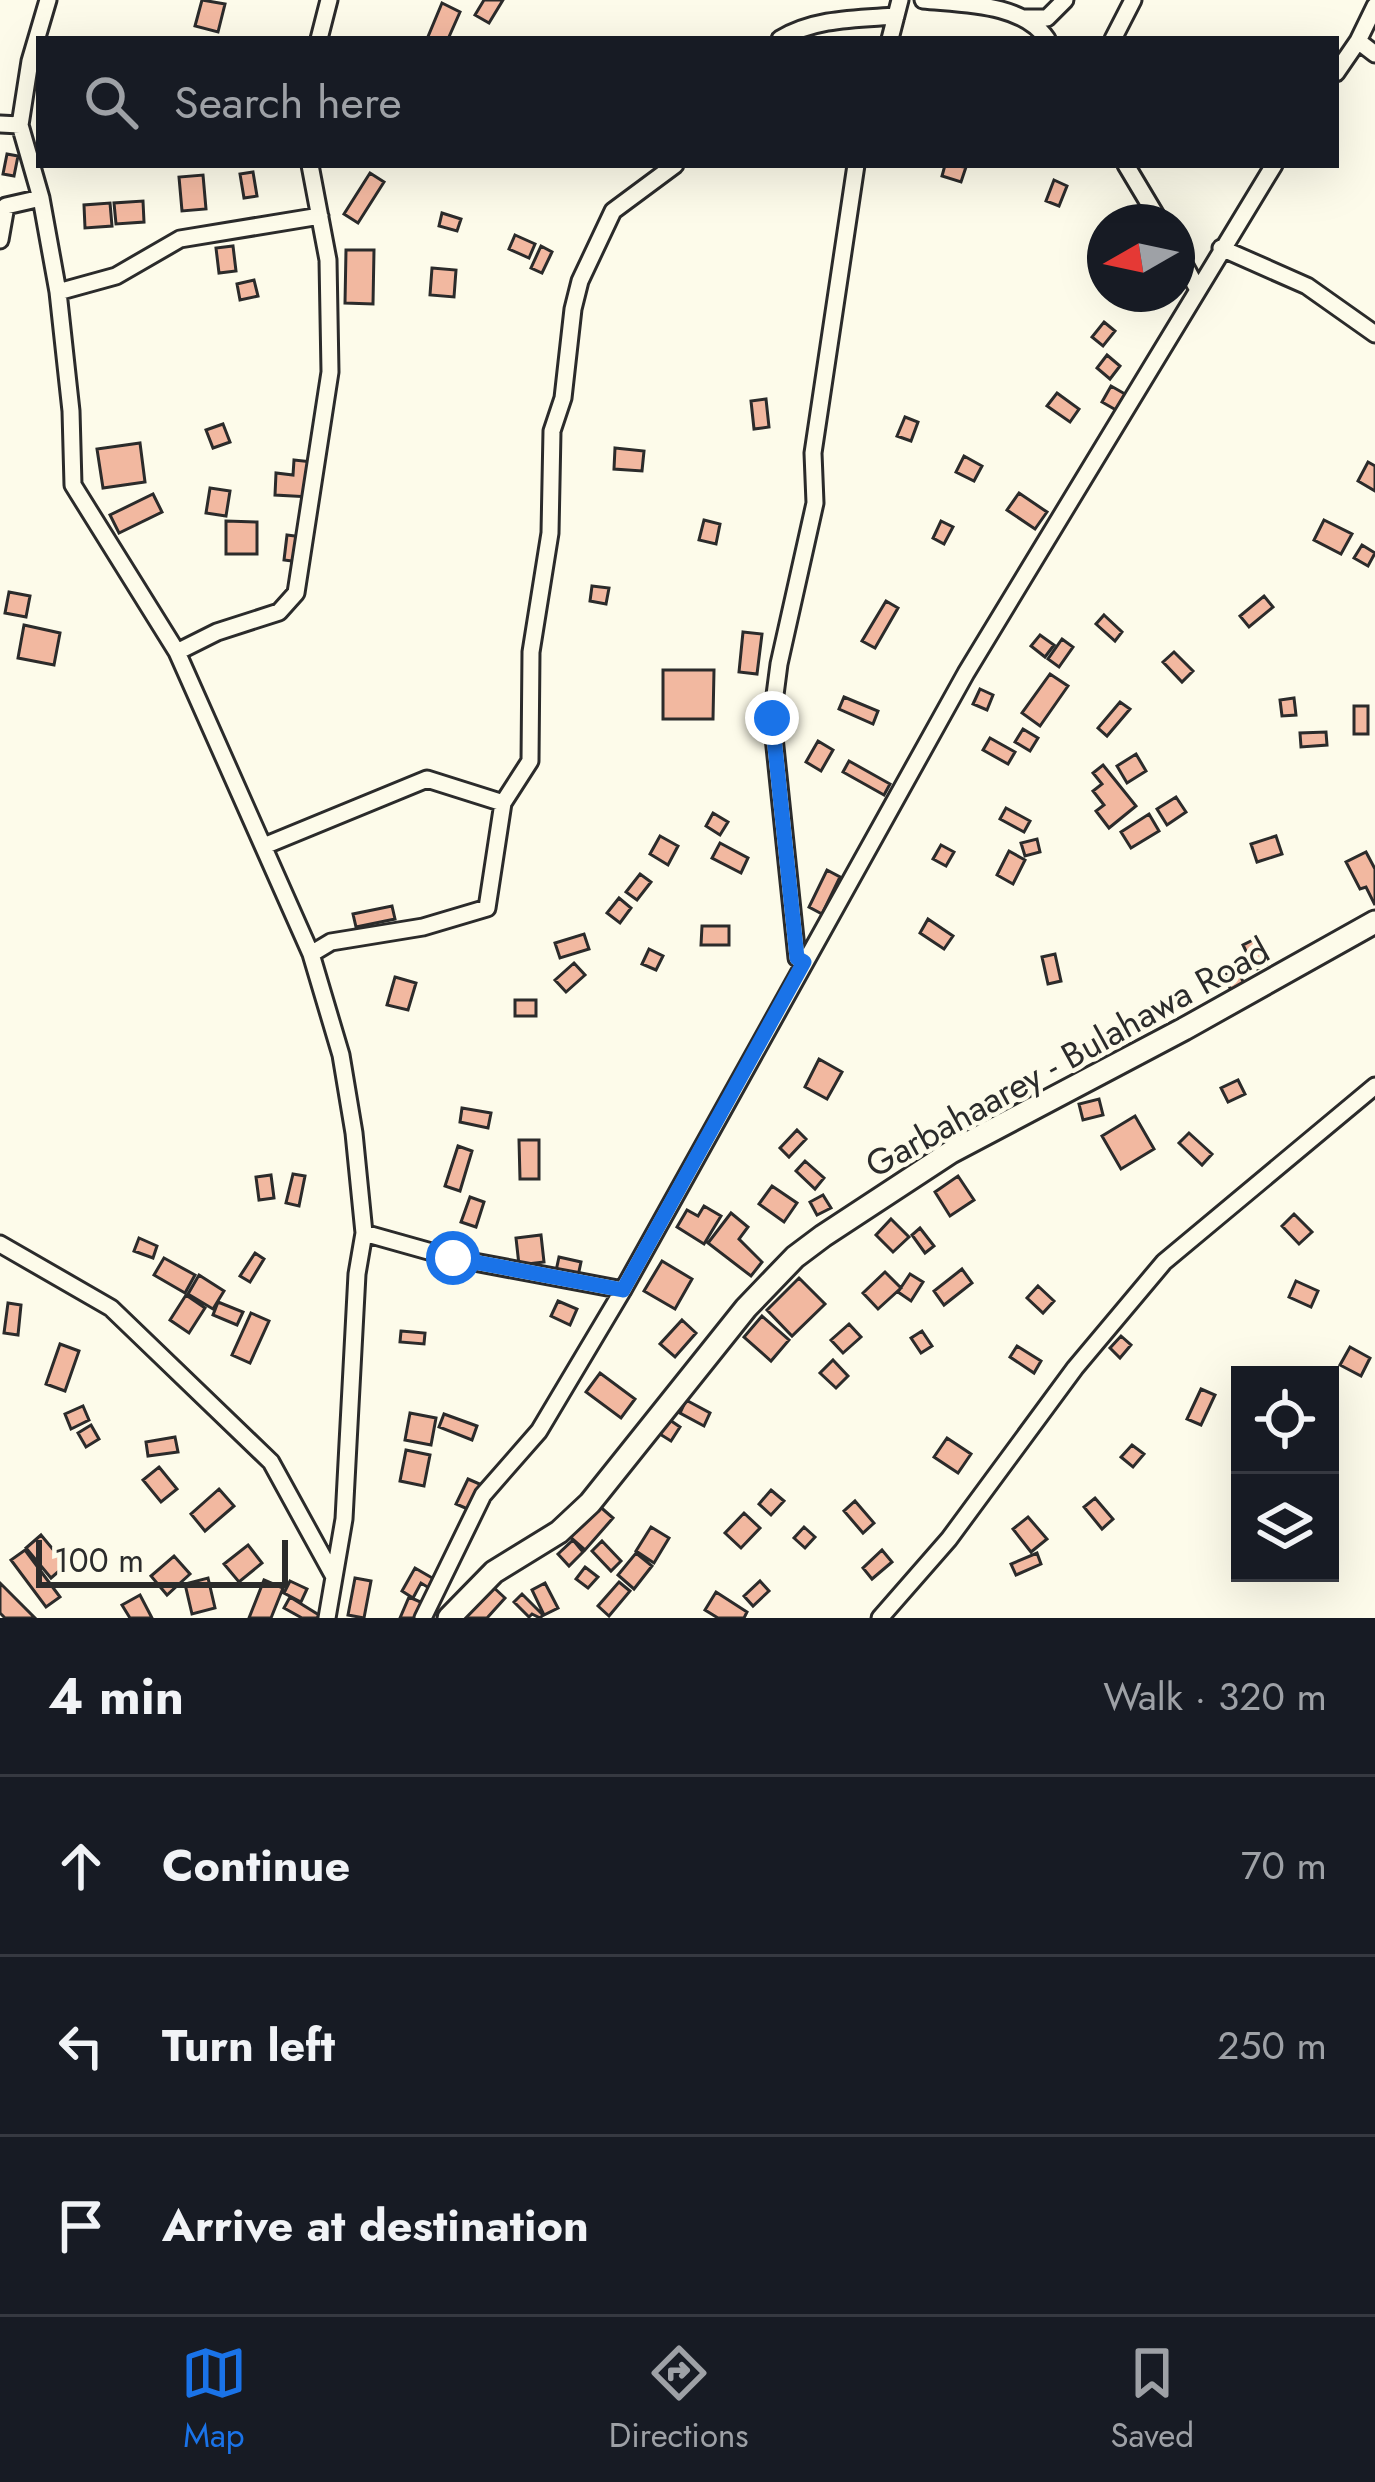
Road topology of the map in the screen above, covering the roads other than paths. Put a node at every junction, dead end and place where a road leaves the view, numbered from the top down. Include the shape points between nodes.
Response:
1 (48, 0) edge
2 (329, 0) edge
3 (923, 0) edge
4 (1065, 0) edge
5 (1133, 0) edge
6 (1375, 6) edge
7 (898, 8) edge
8 (1020, 18) junction
9 (37, 36) edge
10 (320, 36) edge
11 (785, 36) edge
12 (1045, 36) edge
13 (1115, 36) edge
14 (36, 39) edge
15 (1358, 41) junction
16 (1375, 54) edge
17 (1339, 69) edge
18 (0, 124) edge
19 (20, 125) junction
20 (311, 168) edge
21 (671, 168) edge
22 (856, 168) edge
23 (1128, 168) edge
24 (1272, 168) edge
25 (41, 198) junction
26 (1149, 204) edge
27 (3, 207) edge
28 (320, 216) junction
29 (0, 240) edge
30 (1221, 248) junction
31 (1195, 284) edge
32 (1198, 290) junction
33 (58, 292) junction
34 (1375, 334) edge
35 (177, 652) junction
36 (503, 803) junction
37 (264, 846) junction
38 (1375, 922) edge
39 (310, 955) junction
40 (804, 962) junction
41 (1375, 1086) edge
42 (364, 1233) junction
43 (0, 1244) edge
44 (623, 1290) junction
45 (333, 1575) junction
46 (327, 1618) edge
47 (423, 1618) edge
48 (449, 1618) edge
49 (880, 1618) edge

1 - 9 street
2 - 10 street
3 - 8 street
4 - 8 street via 1047,18
5 - 13 street
6 - 15 street
7 - 11 street
8 - 12 street
14 - 19 street
15 - 16 street
15 - 17 street
18 - 19 street
19 - 25 street
20 - 28 street
21 - 36 street via 613,211 580,281 552,431 550,533 531,652 530,760
22 - 40 street via 814,453 815,503 772,718 797,958
23 - 26 street
24 - 30 street
25 - 27 street
25 - 33 street
27 - 29 street
28 - 33 street via 180,239 116,277
28 - 35 street via 330,371 296,593 279,612
30 - 32 street
30 - 34 street via 1307,286
31 - 32 street
32 - 40 street via 966,673
33 - 35 street via 73,485
35 - 37 street
36 - 37 street via 427,779
36 - 39 street via 487,908 331,942
37 - 39 street
38 - 48 main road, Garbahaarey - Bulahawa Road via 951,1151 795,1257 590,1503 494,1572
39 - 42 street via 341,1055
40 - 44 street
41 - 49 street via 1164,1262
42 - 44 street
42 - 45 street
43 - 45 street via 110,1308 271,1462
44 - 47 street via 538,1430 483,1495
45 - 46 street

